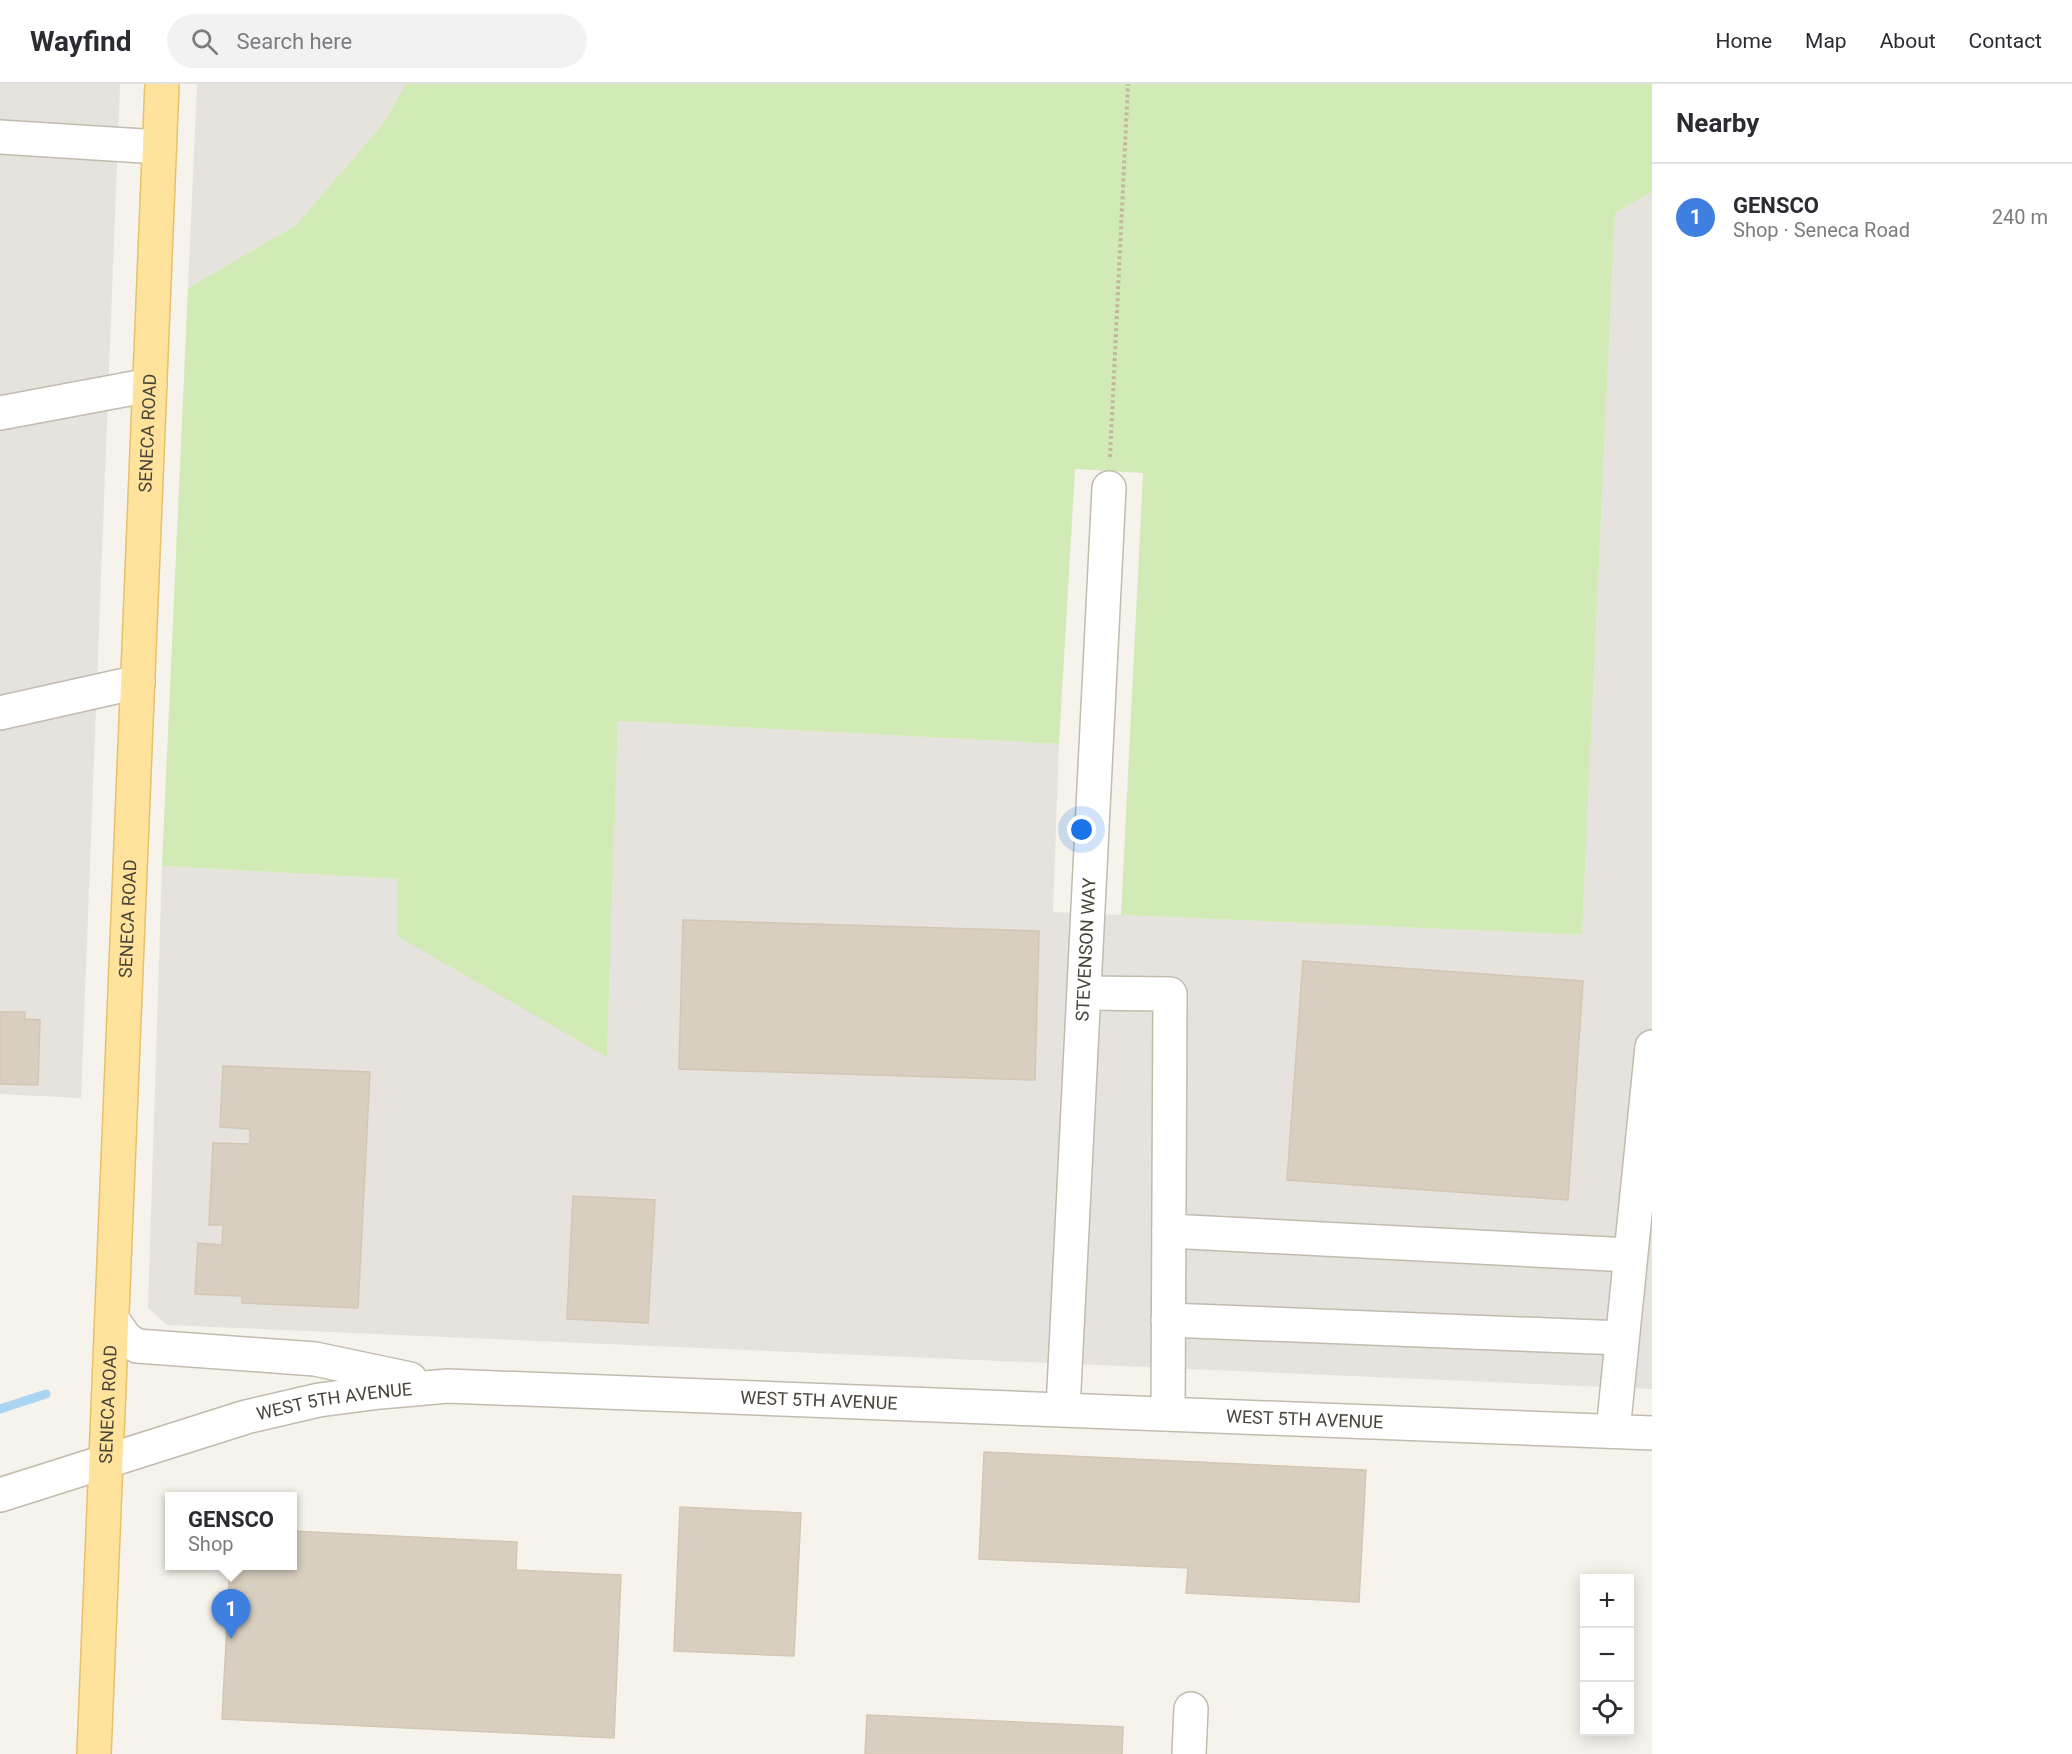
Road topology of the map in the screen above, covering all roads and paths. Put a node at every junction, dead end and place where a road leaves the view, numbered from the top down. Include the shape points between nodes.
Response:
1 (162, 84) edge
2 (1128, 84) edge
3 (0, 137) edge
4 (159, 147) junction
5 (150, 385) junction
6 (0, 414) edge
7 (1109, 488) joint
8 (138, 682) junction
9 (0, 713) edge
10 (1084, 993) junction
11 (1652, 1047) edge
12 (1169, 1231) junction
13 (1630, 1255) junction
14 (112, 1319) junction
15 (1168, 1320) junction
16 (1622, 1338) junction
17 (447, 1386) junction
18 (1063, 1409) junction
19 (1168, 1413) junction
20 (1612, 1431) junction
21 (1652, 1433) edge
22 (107, 1461) junction
23 (0, 1495) edge
24 (1191, 1709) dead end
25 (94, 1754) edge
26 (1190, 1754) edge

1 - 4 main road, SENECA ROAD
2 - 7 path
3 - 4 street
4 - 5 main road, SENECA ROAD
5 - 6 street
5 - 8 main road, SENECA ROAD
7 - 10 street, STEVENSON WAY
8 - 9 street
8 - 14 main road, SENECA ROAD
10 - 12 street via 1170,994
10 - 18 street, STEVENSON WAY
11 - 13 street
12 - 13 street
12 - 15 street
13 - 16 street
14 - 17 street via 126,1340 137,1346 315,1359
14 - 22 main road, SENECA ROAD
15 - 16 street
15 - 19 street
16 - 20 street
17 - 18 street, WEST 5TH AVENUE
17 - 22 street, WEST 5TH AVENUE via 319,1400 246,1417
18 - 19 street, WEST 5TH AVENUE
19 - 20 street, WEST 5TH AVENUE
20 - 21 street, WEST 5TH AVENUE
22 - 23 street, WEST 5TH AVENUE
22 - 25 main road, SENECA ROAD
24 - 26 street

